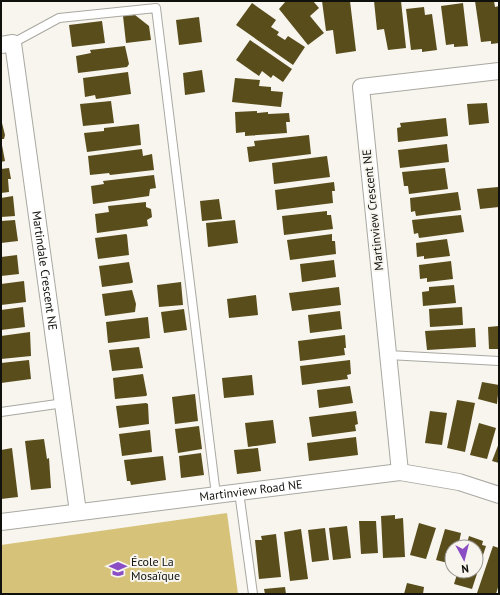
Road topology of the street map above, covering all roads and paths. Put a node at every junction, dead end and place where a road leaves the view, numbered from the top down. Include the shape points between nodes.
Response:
1 (7, 44) edge
2 (499, 71) edge
3 (388, 355) junction
4 (499, 361) edge
5 (64, 404) junction
6 (1, 412) edge
7 (400, 472) junction
8 (239, 492) junction
9 (216, 495) junction
10 (499, 495) edge
11 (78, 512) junction
12 (1, 522) edge
13 (254, 594) edge

1 - 5 street, Martindale Crescent NE
1 - 9 lane via 59,18 156,8
2 - 3 street, Martinview Crescent NE via 361,87
3 - 4 lane
3 - 7 street, Martinview Crescent NE
5 - 6 lane
5 - 11 street, Martindale Crescent NE
7 - 8 street, Martinview Road NE
7 - 10 street, Martinview Road NE via 459,482
8 - 9 street, Martinview Road NE
8 - 13 lane
9 - 11 street, Martinview Road NE
11 - 12 street, Martinview Road NE

